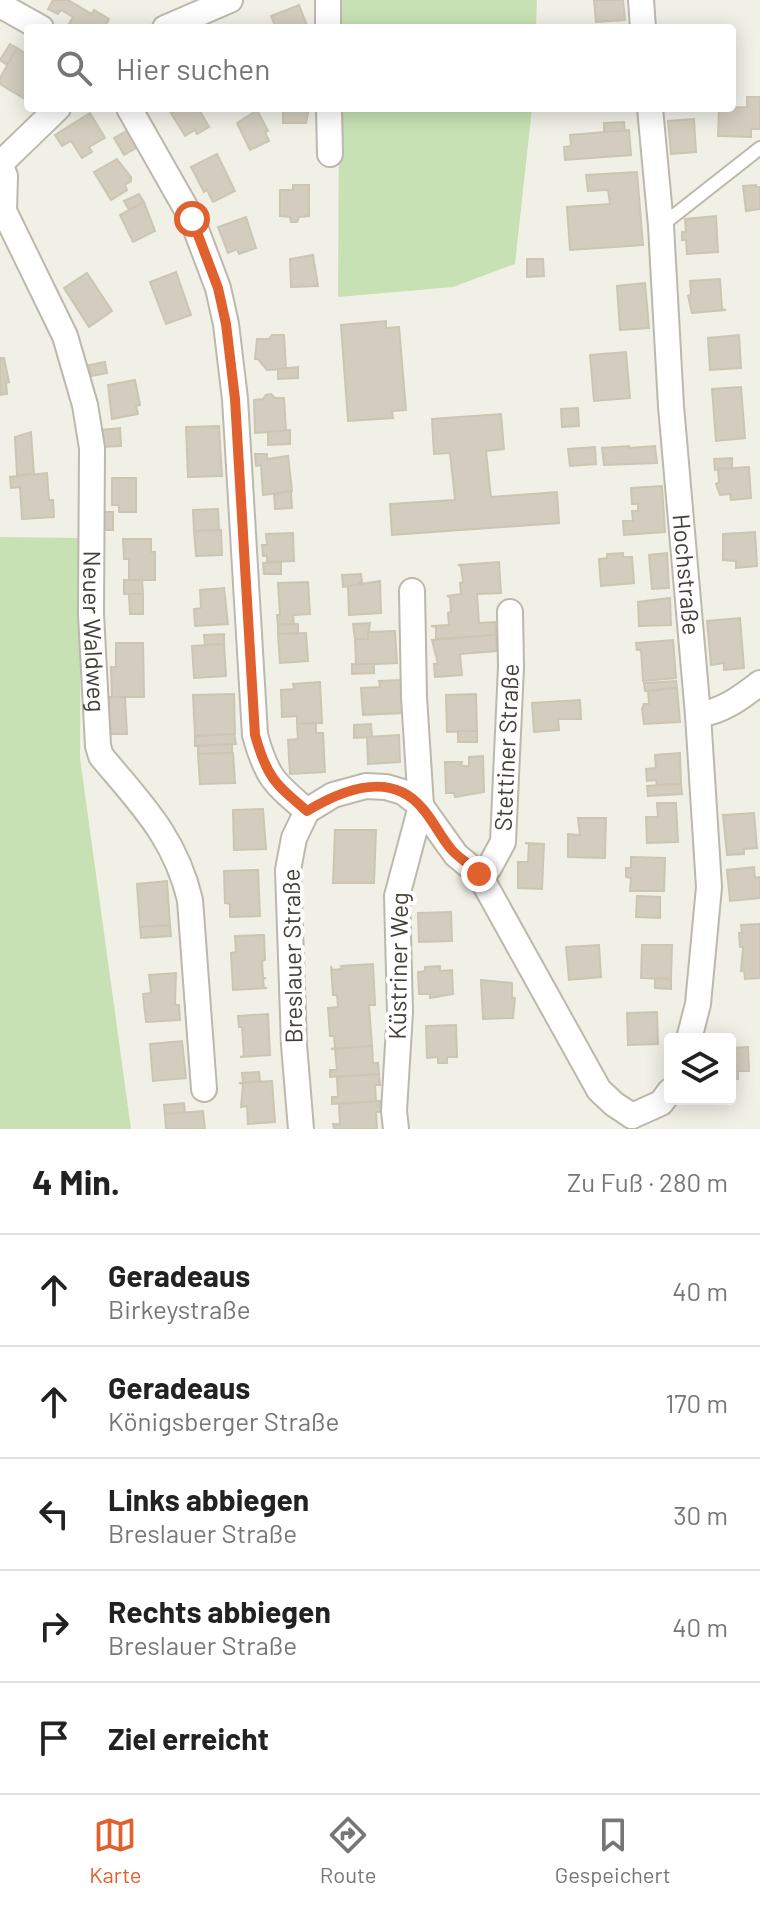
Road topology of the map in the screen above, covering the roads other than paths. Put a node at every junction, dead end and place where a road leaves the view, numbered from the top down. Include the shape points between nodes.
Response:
1 (230, 0) edge
2 (328, 0) edge
3 (641, 0) edge
4 (0, 5) edge
5 (34, 24) edge
6 (174, 24) edge
7 (328, 24) edge
8 (643, 24) edge
9 (54, 112) edge
10 (131, 112) edge
11 (329, 112) edge
12 (650, 112) edge
13 (760, 148) edge
14 (330, 154) dead end
15 (0, 164) edge
16 (661, 226) junction
17 (412, 591) dead end
18 (510, 612) dead end
19 (760, 683) edge
20 (698, 715) junction
21 (421, 806) junction
22 (307, 811) junction
23 (479, 874) junction
24 (691, 1033) edge
25 (204, 1089) dead end
26 (664, 1099) edge
27 (633, 1122) edge
28 (301, 1129) edge
29 (396, 1129) edge

1 - 6 street
2 - 7 street
3 - 8 street
4 - 5 street
9 - 15 street
10 - 22 street via 192,219 218,288 235,399 255,735 268,773
11 - 14 street
12 - 16 street, Hochstraße
13 - 16 lane
15 - 25 street, Neuer Waldweg via 7,220 65,336 85,405 92,448 91,614 98,746 161,829 184,875
16 - 20 street, Hochstraße
17 - 21 street
18 - 23 street, Stettiner Straße via 503,842 489,868
19 - 20 street via 732,704
20 - 24 street, Hochstraße via 709,887
21 - 22 street via 403,792 366,786 333,795
21 - 23 street via 449,848
21 - 29 street, Küstriner Weg via 397,896
22 - 28 street, Breslauer Straße via 294,838 288,870
23 - 27 street via 599,1090
26 - 27 street

